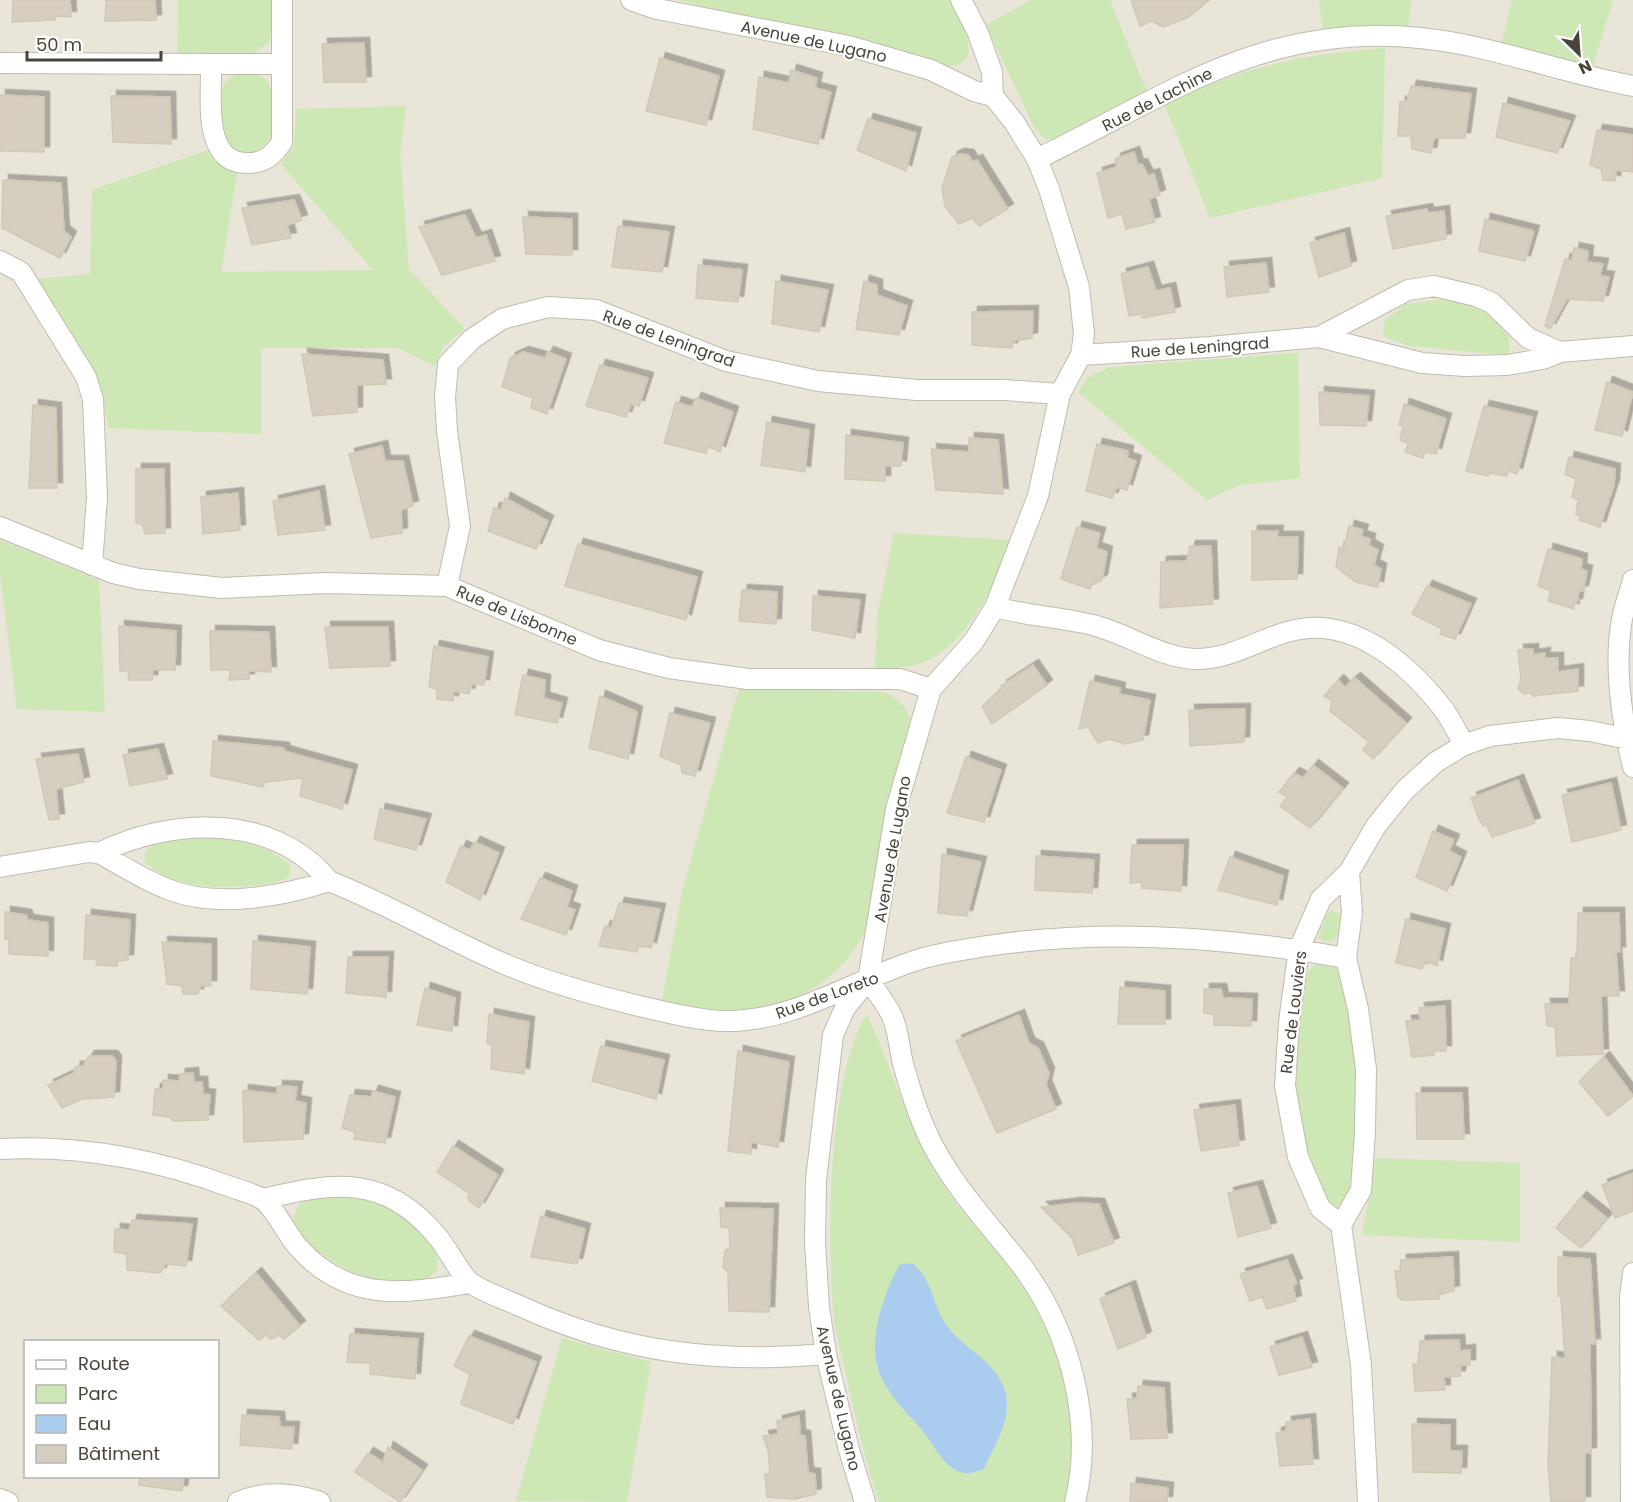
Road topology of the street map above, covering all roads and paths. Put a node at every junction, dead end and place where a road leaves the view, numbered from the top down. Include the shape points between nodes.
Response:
1 (282, 0) edge
2 (631, 0) edge
3 (962, 0) edge
4 (0, 63) edge
5 (212, 64) junction
6 (282, 64) junction
7 (1633, 86) edge
8 (993, 96) junction
9 (1037, 159) junction
10 (0, 261) edge
11 (1319, 337) junction
12 (1633, 346) edge
13 (1560, 352) junction
14 (1081, 355) junction
15 (1060, 394) junction
16 (0, 527) edge
17 (92, 565) junction
18 (1633, 580) edge
19 (447, 586) junction
20 (995, 607) junction
21 (931, 689) junction
22 (1629, 739) edge
23 (1464, 745) junction
24 (1633, 766) edge
25 (99, 853) junction
26 (0, 867) edge
27 (1349, 873) junction
28 (329, 881) junction
29 (1299, 950) junction
30 (1346, 958) junction
31 (868, 981) junction
32 (0, 1149) edge
33 (263, 1199) junction
34 (1341, 1225) junction
35 (1633, 1273) edge
36 (470, 1283) junction
37 (826, 1353) junction
38 (0, 1499) edge
39 (8, 1502) edge
40 (238, 1502) edge
41 (320, 1502) edge
42 (865, 1502) edge
43 (1075, 1502) edge
44 (1368, 1502) edge
45 (1631, 1502) edge

1 - 6 street
2 - 8 street, Avenue de Lugano via 657,9 875,53 931,70
3 - 8 street via 992,72
4 - 5 street
5 - 6 street
5 - 6 street via 213,132 223,154 229,160 243,163 267,159 282,142
7 - 9 street, Rue de Lachine via 1421,38 1321,39 1247,56 1192,78
8 - 9 street, Avenue de Lugano
9 - 14 street, Avenue de Lugano via 1079,287 1084,334
10 - 17 street via 21,272 86,377 93,399 97,498
11 - 13 street, Rue de Leningrad via 1422,363 1465,366 1508,365
11 - 13 street, Rue de Leningrad via 1408,290 1434,286 1492,303 1528,338
11 - 14 street, Rue de Leningrad
12 - 13 street, Rue de Leningrad
14 - 15 street, Avenue de Lugano
15 - 19 street, Rue de Leningrad via 914,390 818,381 726,361 596,310 548,307 502,319 472,339 448,364 447,431 460,526
15 - 20 street, Avenue de Lugano via 1038,496
16 - 17 street, Rue de Lisbonne
17 - 19 street, Rue de Lisbonne via 139,579 222,588 325,583
18 - 22 street via 1620,626 1619,668
19 - 21 street, Rue de Lisbonne via 599,650 669,668 748,679 900,679
20 - 21 street, Avenue de Lugano via 974,641
20 - 23 street via 1017,614 1090,624 1174,656 1196,659 1229,655 1299,629 1332,629 1352,634 1384,651 1419,681 1443,707
21 - 31 street, Avenue de Lugano via 896,809
22 - 23 street, Rue de Louviers via 1569,729 1532,730 1490,736
22 - 24 street
23 - 27 street, Rue de Louviers via 1436,762 1405,790 1376,826
25 - 26 street, Rue de Loreto
25 - 28 street via 164,888 208,897 299,891
25 - 28 street, Rue de Loreto via 147,835 220,827 262,836 299,852
27 - 29 street, Rue de Louviers via 1321,899
27 - 30 street via 1352,912
28 - 31 street, Rue de Loreto via 508,965 573,988 666,1012 721,1021 757,1019 794,1010
29 - 30 street, Rue de Loreto
29 - 31 street, Rue de Loreto via 1150,937 1060,938 947,953 913,961
29 - 34 street, Rue de Louviers via 1285,1086 1298,1157 1320,1208
30 - 34 street via 1366,1069 1366,1121 1361,1190
31 - 37 street, Avenue de Lugano via 845,1008 833,1035 818,1147 815,1242
31 - 43 street via 892,1015 904,1068 936,1151 966,1198 1029,1276 1053,1317 1070,1364 1079,1412 1080,1473
32 - 33 street via 57,1149 134,1158
33 - 36 street via 312,1263 348,1283 391,1293
33 - 36 street via 339,1185 383,1195 407,1206 425,1222
34 - 44 street via 1361,1365
35 - 45 street
36 - 37 street via 560,1325 662,1351 755,1358
37 - 42 street, Avenue de Lugano
38 - 39 street
40 - 41 street via 256,1495 292,1495

